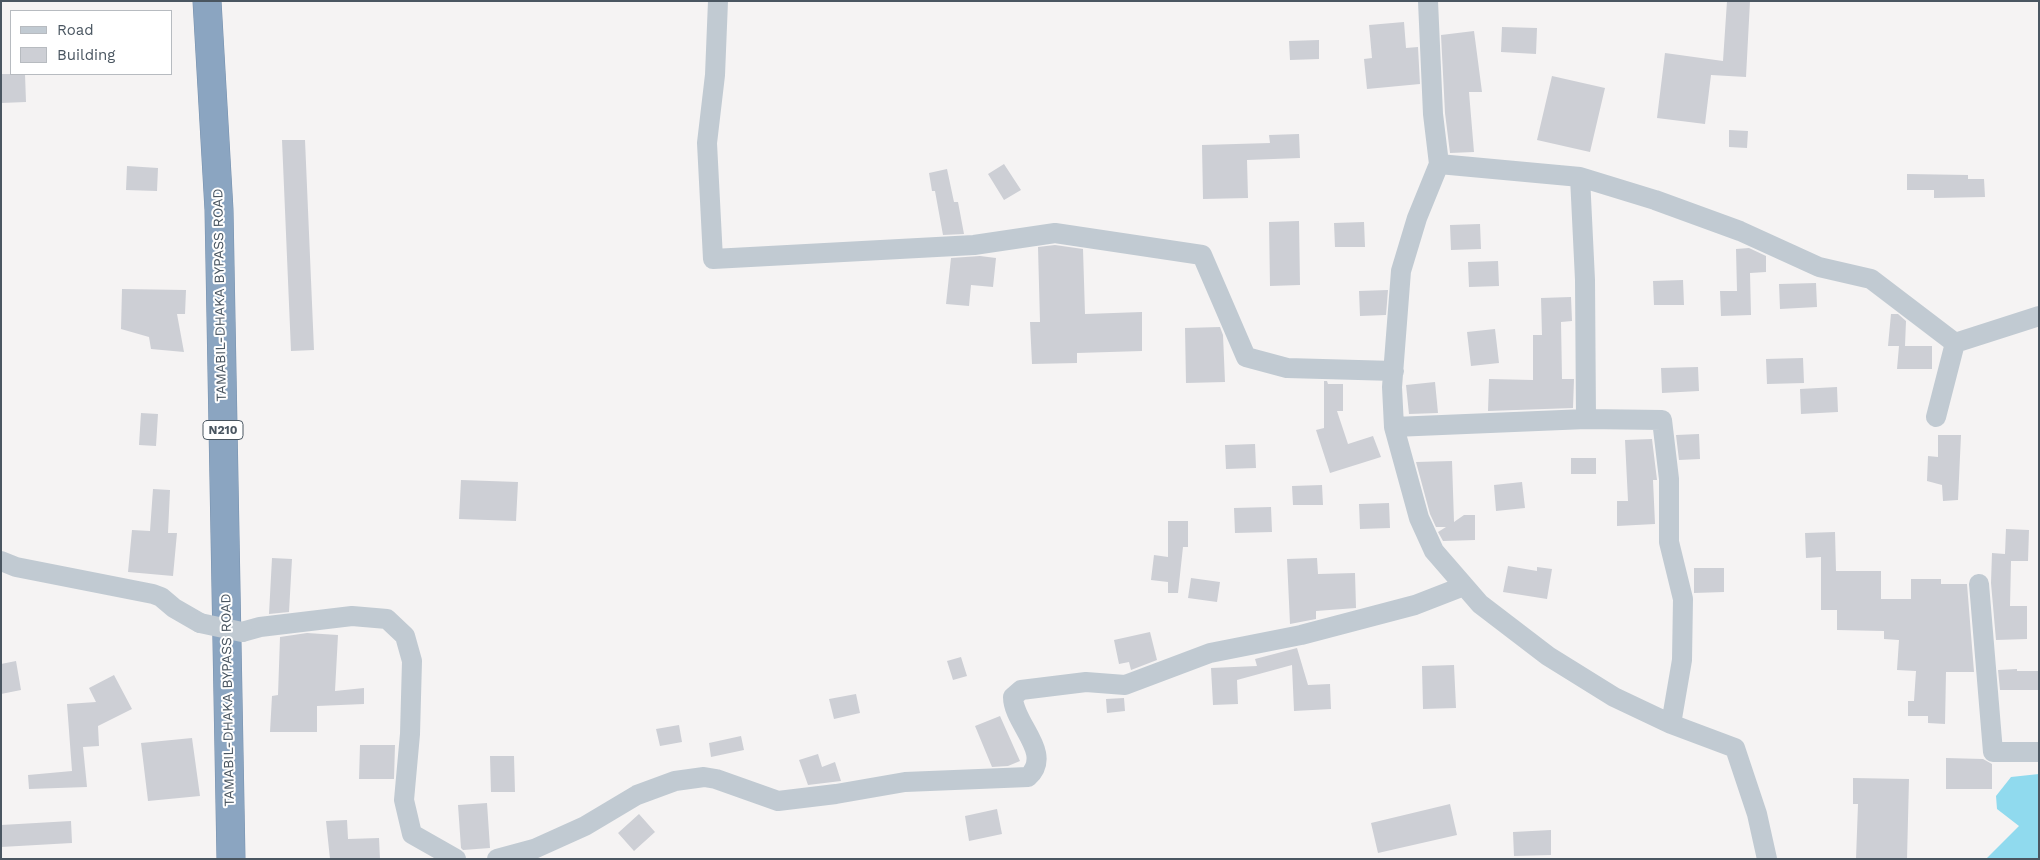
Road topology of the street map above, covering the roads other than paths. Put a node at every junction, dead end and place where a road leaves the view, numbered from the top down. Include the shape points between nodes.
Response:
1 (207, 1) edge
2 (718, 1) edge
3 (1428, 1) edge
4 (1439, 164) junction
5 (1580, 176) junction
6 (2039, 316) edge
7 (1955, 343) junction
8 (1394, 371) junction
9 (1936, 418) dead end
10 (1586, 419) junction
11 (1394, 427) junction
12 (1, 561) edge
13 (1978, 584) dead end
14 (1464, 586) junction
15 (1671, 724) junction
16 (2039, 752) edge
17 (231, 859) edge
18 (456, 859) edge
19 (497, 859) edge
20 (1767, 859) edge

1 - 17 highway, TAMABIL-DHAKA BYPASS ROAD / N210 via 219,210
2 - 8 street via 715,75 707,143 713,259 974,245 1055,234 1202,255 1246,357 1287,368
3 - 4 street via 1433,114
4 - 5 street
4 - 8 street via 1417,218 1401,271
5 - 7 street via 1740,231 1819,267 1871,279
5 - 10 street
6 - 7 street
7 - 9 street
8 - 11 street
10 - 11 street
10 - 15 street via 1662,420 1669,479 1669,542 1683,599 1682,660
11 - 14 street via 1419,518 1434,552
12 - 18 street, bridge via 153,594 200,623 242,632 352,616 387,619 405,636 412,660 404,800 412,834
13 - 16 street via 1993,752
14 - 15 street via 1480,604 1548,656 1614,697
14 - 19 street via 1406,608 1301,635 1210,653 1125,685 1086,682 1021,690 1013,697 1013,708 1037,754 1034,771 1028,777 906,782 778,801 716,779 704,777 675,781 637,795 585,826 534,849
15 - 20 street via 1735,748 1757,814

